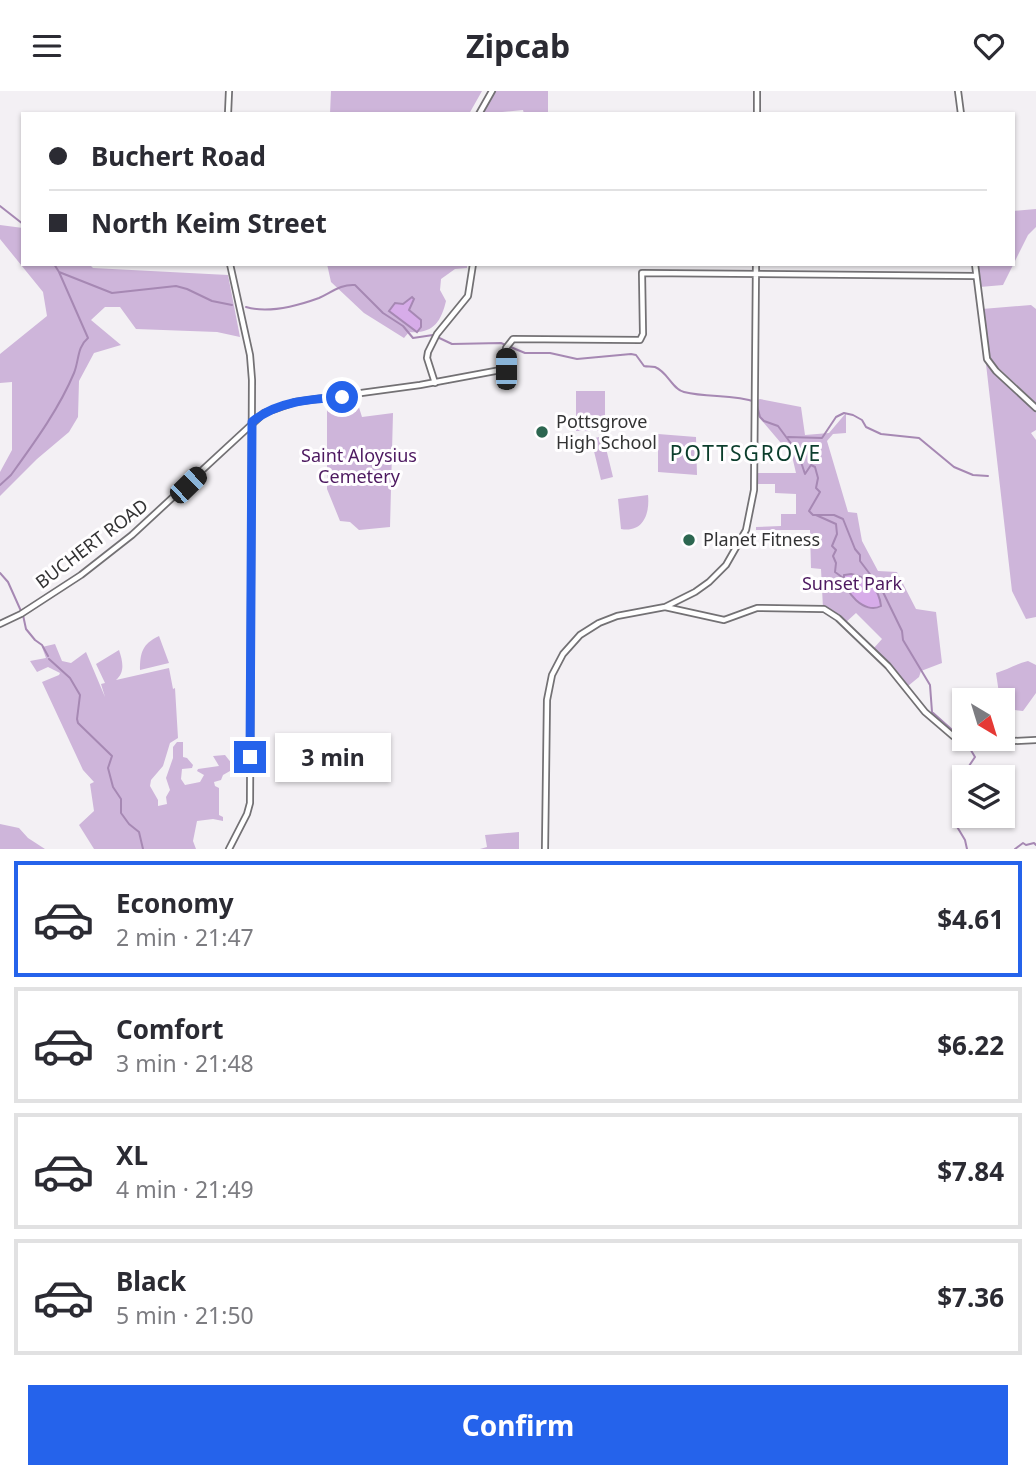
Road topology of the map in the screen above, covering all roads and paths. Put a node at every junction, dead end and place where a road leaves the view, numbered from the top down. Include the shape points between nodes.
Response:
1 (229, 91) edge
2 (492, 91) edge
3 (757, 91) edge
4 (958, 91) edge
5 (228, 112) edge
6 (480, 112) edge
7 (757, 112) edge
8 (961, 112) edge
9 (230, 266) edge
10 (473, 266) edge
11 (756, 266) edge
12 (975, 266) edge
13 (756, 274) junction
14 (976, 276) junction
15 (435, 383) junction
16 (1036, 408) edge
17 (252, 422) junction
18 (665, 607) junction
19 (0, 624) edge
20 (1036, 740) edge
21 (229, 849) edge
22 (545, 849) edge

1 - 5 street
2 - 6 street
3 - 7 street
4 - 8 street
9 - 17 street via 251,366
10 - 15 street via 468,296 436,336 427,358
11 - 13 street
12 - 14 street
13 - 14 street
13 - 15 street, BUCHERT ROAD via 642,272 642,338 513,339 507,346 506,369
13 - 18 street via 753,499 743,537 709,582
14 - 16 street via 987,359
15 - 17 street, BUCHERT ROAD via 290,403
17 - 19 street, BUCHERT ROAD via 132,535 81,575
17 - 21 street via 250,803
18 - 20 street via 718,619 757,608 824,609 888,666 925,712 953,736 973,743
18 - 22 street via 617,616 592,627 568,646 557,664 545,716

